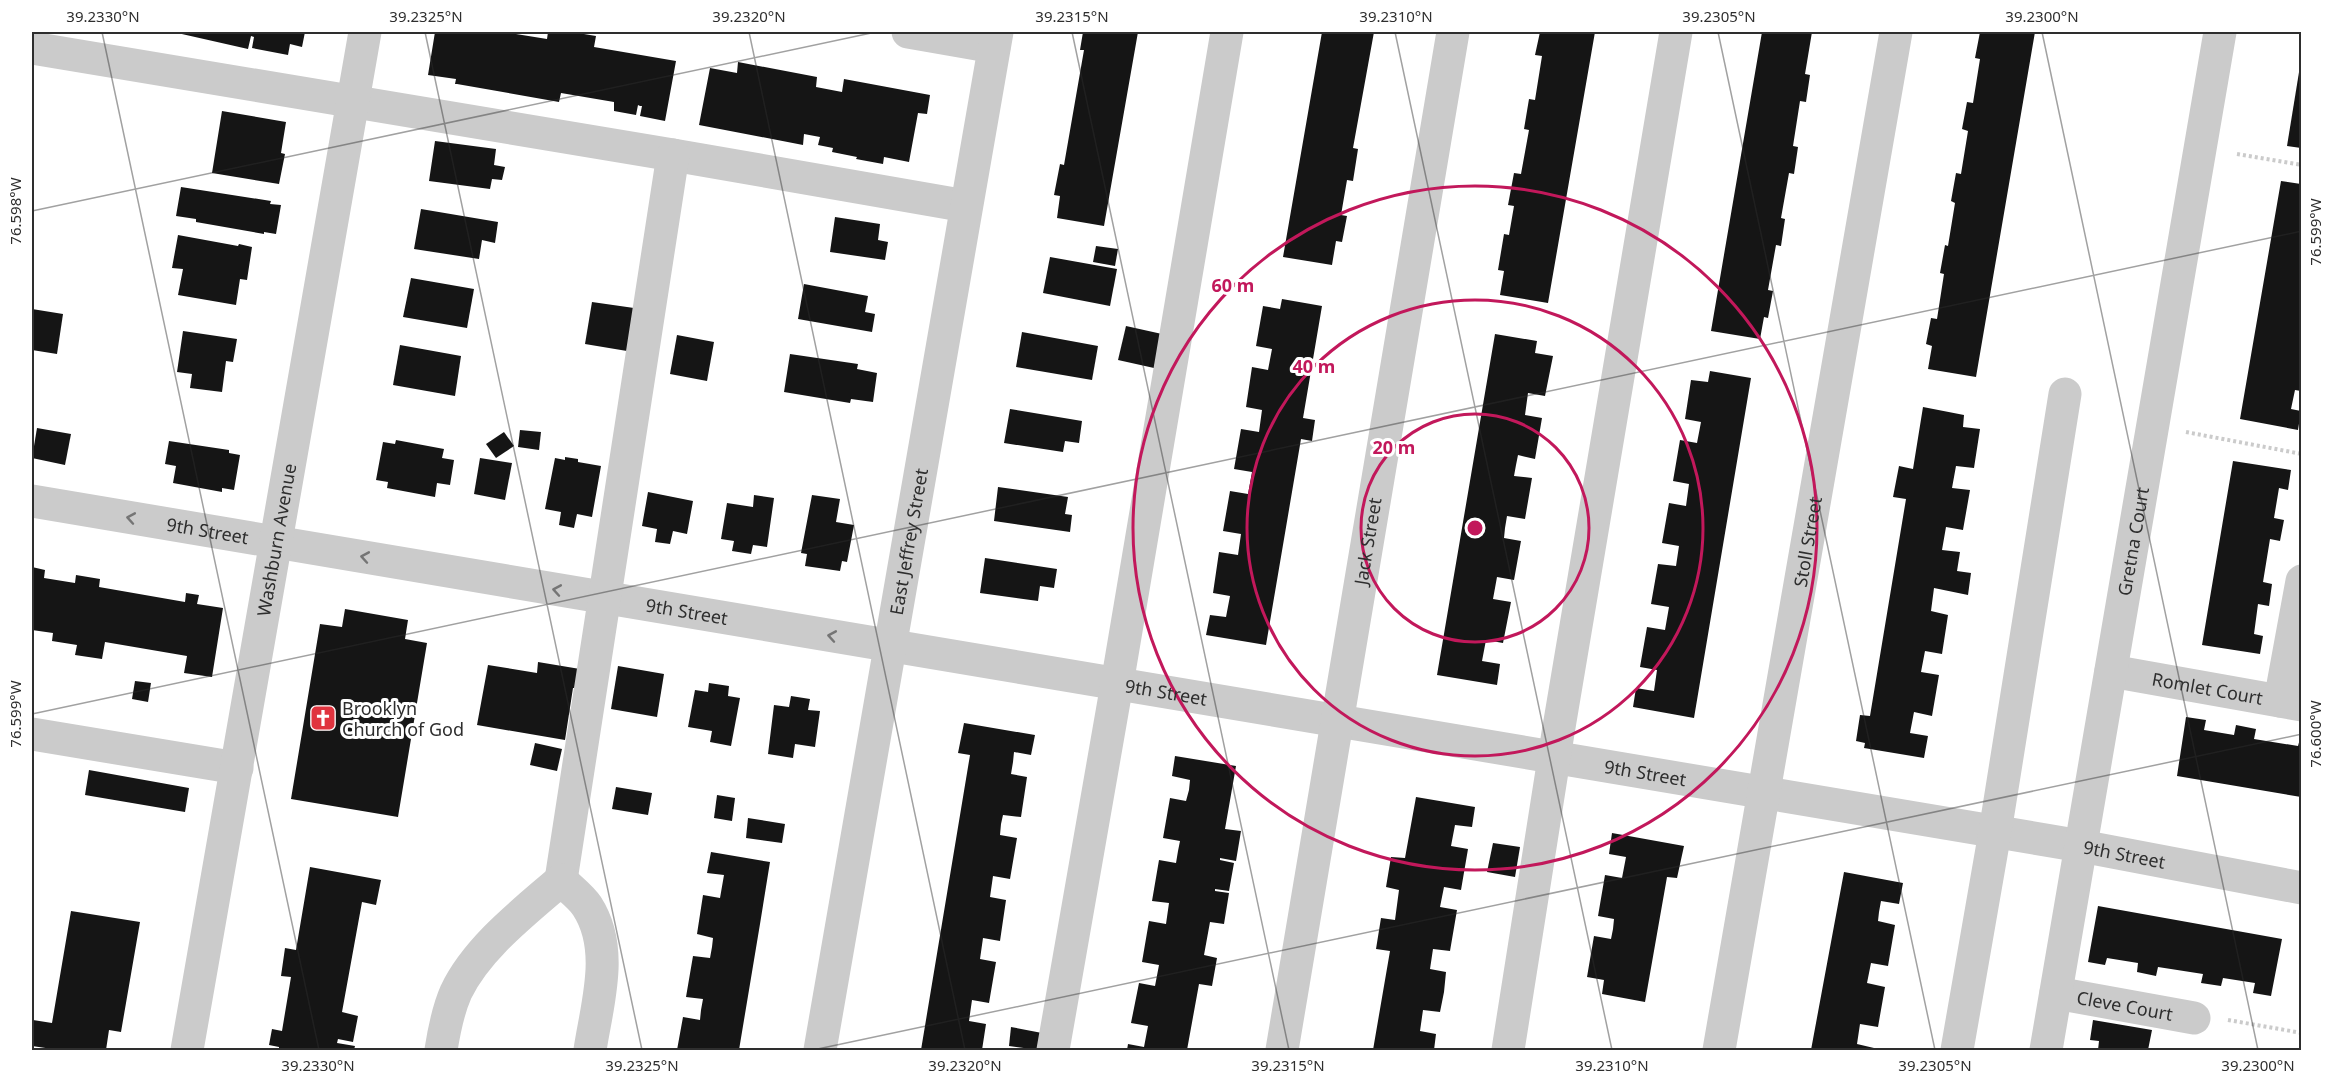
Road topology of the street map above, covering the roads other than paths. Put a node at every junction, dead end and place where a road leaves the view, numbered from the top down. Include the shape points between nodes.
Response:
1 (365, 32) edge
2 (908, 32) edge
3 (1227, 32) edge
4 (1452, 32) edge
5 (1676, 32) edge
6 (1896, 32) edge
7 (2220, 32) edge
8 (995, 39) edge
9 (32, 48) edge
10 (353, 103) junction
11 (674, 155) junction
12 (966, 206) junction
13 (2065, 394) dead end
14 (32, 501) edge
15 (275, 542) junction
16 (2301, 581) edge
17 (605, 598) junction
18 (890, 646) junction
19 (2111, 671) junction
20 (1117, 684) junction
21 (2291, 703) edge
22 (1337, 722) junction
23 (32, 734) edge
24 (1555, 758) junction
25 (237, 768) junction
26 (1764, 794) junction
27 (1995, 832) junction
28 (2081, 846) junction
29 (561, 880) junction
30 (2301, 888) edge
31 (2056, 993) junction
32 (2194, 1018) road end
33 (187, 1050) edge
34 (441, 1050) edge
35 (590, 1050) edge
36 (820, 1050) edge
37 (1053, 1050) edge
38 (1282, 1050) edge
39 (1508, 1050) edge
40 (1719, 1050) edge
41 (1957, 1050) edge
42 (2046, 1050) edge

1 - 10 street, Washburn Avenue
2 - 8 street
3 - 20 street
4 - 22 street, Jack Street
5 - 24 street
6 - 26 street, Stoll Street
7 - 19 street, Gretna Court
8 - 12 street, East Jeffrey Street
9 - 10 street
10 - 11 street
10 - 15 street, Washburn Avenue
11 - 12 street
11 - 17 street
12 - 18 street, East Jeffrey Street
13 - 27 street
15 -> 14 street, 9th Street
17 -> 15 street, 9th Street
15 - 25 street, Washburn Avenue
16 - 21 street
18 -> 17 street, 9th Street
17 - 29 street
18 - 20 street, 9th Street
18 - 36 street, East Jeffrey Street
19 - 21 street, Romlet Court
19 - 28 street, Gretna Court
20 - 22 street, 9th Street
20 - 37 street
22 - 24 street, 9th Street
22 - 38 street, Jack Street
23 - 25 street
24 - 26 street, 9th Street
24 - 39 street
25 - 33 street, Washburn Avenue
26 - 27 street, 9th Street
26 - 40 street, Stoll Street
27 - 28 street, 9th Street
27 - 41 street
28 - 30 street, 9th Street
28 - 31 street, Gretna Court
29 - 34 street via 477,959 456,992
29 - 35 street via 587,906 598,930 603,963
31 - 32 street, Cleve Court
31 - 42 street, Gretna Court

